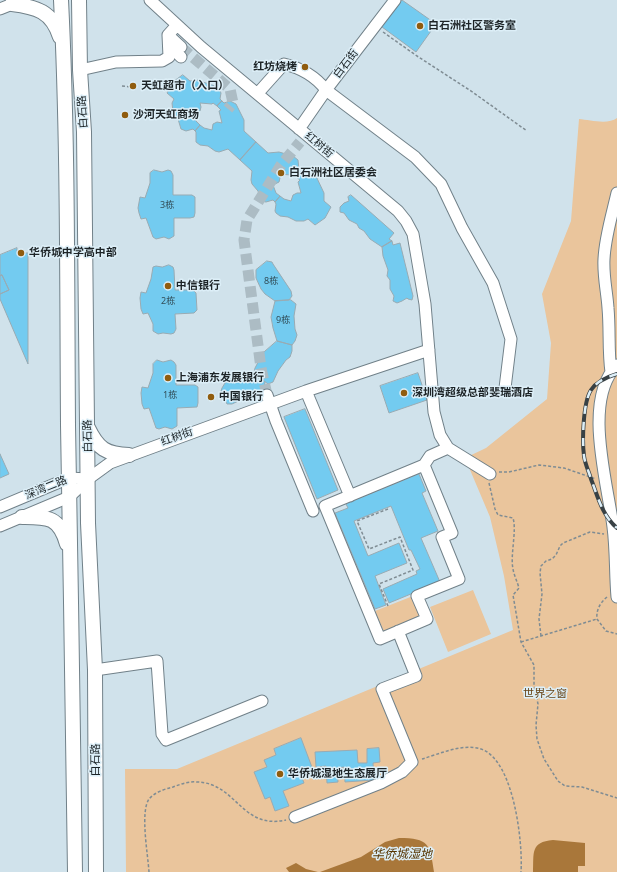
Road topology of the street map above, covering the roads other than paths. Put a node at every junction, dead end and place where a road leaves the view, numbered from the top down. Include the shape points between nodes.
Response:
1 (61, 0) edge
2 (79, 0) edge
3 (150, 0) edge
4 (395, 0) edge
5 (11, 5) edge
6 (177, 25) junction
7 (169, 40) junction
8 (64, 48) junction
9 (181, 52) tunnel mouth
10 (80, 70) junction
11 (326, 90) junction
12 (258, 93) junction
13 (301, 135) junction
14 (617, 194) edge
15 (429, 350) junction
16 (614, 369) edge
17 (505, 388) dead end
18 (306, 391) junction
19 (268, 400) junction
20 (88, 426) junction
21 (448, 448) junction
22 (129, 455) junction
23 (424, 465) junction
24 (490, 474) road end
25 (69, 478) junction
26 (88, 478) junction
27 (350, 496) junction
28 (69, 497) junction
29 (0, 507) edge
30 (313, 511) dead end
31 (22, 517) junction
32 (0, 526) edge
33 (70, 554) junction
34 (617, 594) edge
35 (617, 597) edge
36 (398, 631) junction
37 (95, 670) junction
38 (262, 701) dead end
39 (295, 817) road end
40 (75, 872) edge
41 (96, 872) edge

1 - 8 main road, 白石路
2 - 10 main road, 白石路
3 - 6 street, 红树街
4 - 11 street, 白石街
5 - 8 main road via 37,9 48,16 58,29
6 - 7 street
6 - 12 street, 红树街
7 - 9 street
7 - 10 street via 169,57 162,61 116,62
8 - 25 main road, 白石路
10 - 20 main road, 白石路 via 84,132
11 - 12 street via 308,73 284,64
11 - 13 street, 白石街
11 - 17 street via 416,157 441,184 493,283 511,339
12 - 13 street, 红树街
13 - 15 street, 红树街 via 398,211 406,221 413,234 425,304
14 - 16 street via 604,259 609,356
15 - 18 street, 红树街
15 - 21 street, 红树街 via 434,412 440,435
16 - 34 street via 605,384 599,426 601,462 614,536
18 - 19 street, 红树街
18 - 27 street
19 - 22 street, 红树街
19 - 30 street
20 - 22 main road via 92,436 103,449
20 - 26 main road, 白石路
21 - 23 street via 430,456
21 - 24 street
22 - 26 street, 红树街 via 110,463
23 - 27 street
23 - 36 street via 452,533 442,537 459,579 417,596 427,619
25 - 26 street, 深湾二路
25 - 28 main road, 白石路
25 - 29 street, 深湾二路
26 - 28 street, 深湾二路
26 - 37 main road, 白石路
27 - 36 street via 325,506 380,639
28 - 31 street, 深湾二路
28 - 33 main road, 白石路
31 - 32 street, 深湾二路
31 - 33 main road via 41,517 54,521 61,529
33 - 40 main road, 白石路
34 - 35 street
36 - 39 street via 416,676 382,689 412,762 402,772 381,783
37 - 38 street via 157,661 162,734 166,740
37 - 41 main road, 白石路

